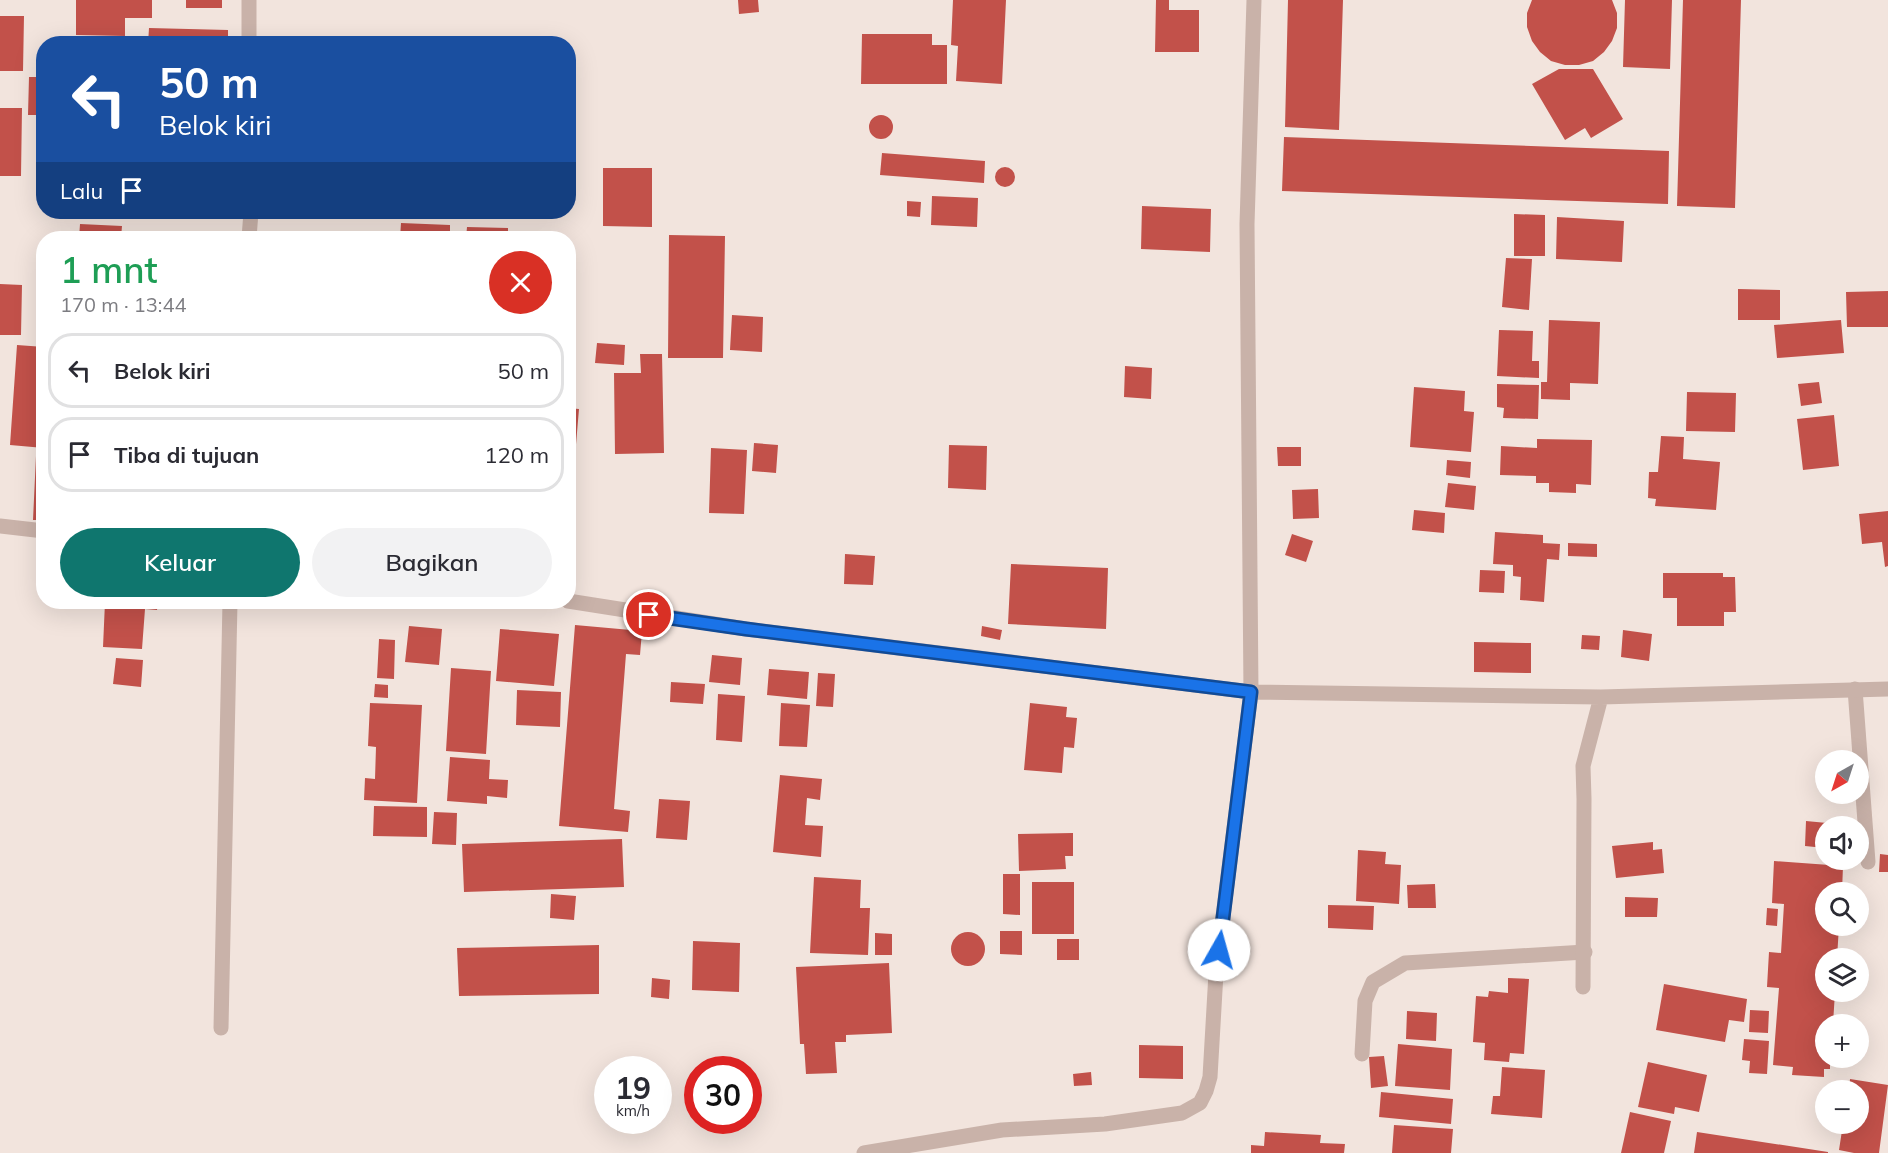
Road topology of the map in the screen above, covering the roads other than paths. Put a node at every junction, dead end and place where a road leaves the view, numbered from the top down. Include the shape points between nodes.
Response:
1 (249, 0) edge
2 (1254, 0) edge
3 (249, 36) edge
4 (0, 526) edge
5 (36, 530) edge
6 (576, 602) edge
7 (230, 609) edge
8 (1855, 689) junction
9 (1888, 689) edge
10 (1251, 692) junction
11 (1601, 697) junction
12 (1865, 816) edge
13 (1585, 952) junction
14 (1583, 987) dead end
15 (221, 1028) dead end
16 (1362, 1054) dead end
17 (864, 1153) edge

1 - 3 street
2 - 10 street via 1247,224
4 - 5 street
6 - 10 street via 746,629
7 - 15 street
8 - 9 street
8 - 11 street
8 - 12 street
10 - 11 street
10 - 17 street via 1216,973 1210,1077 1200,1103 1182,1113 1105,1124 1002,1130
11 - 13 street via 1583,766
13 - 14 street
13 - 16 street via 1405,963 1373,982 1365,1001

